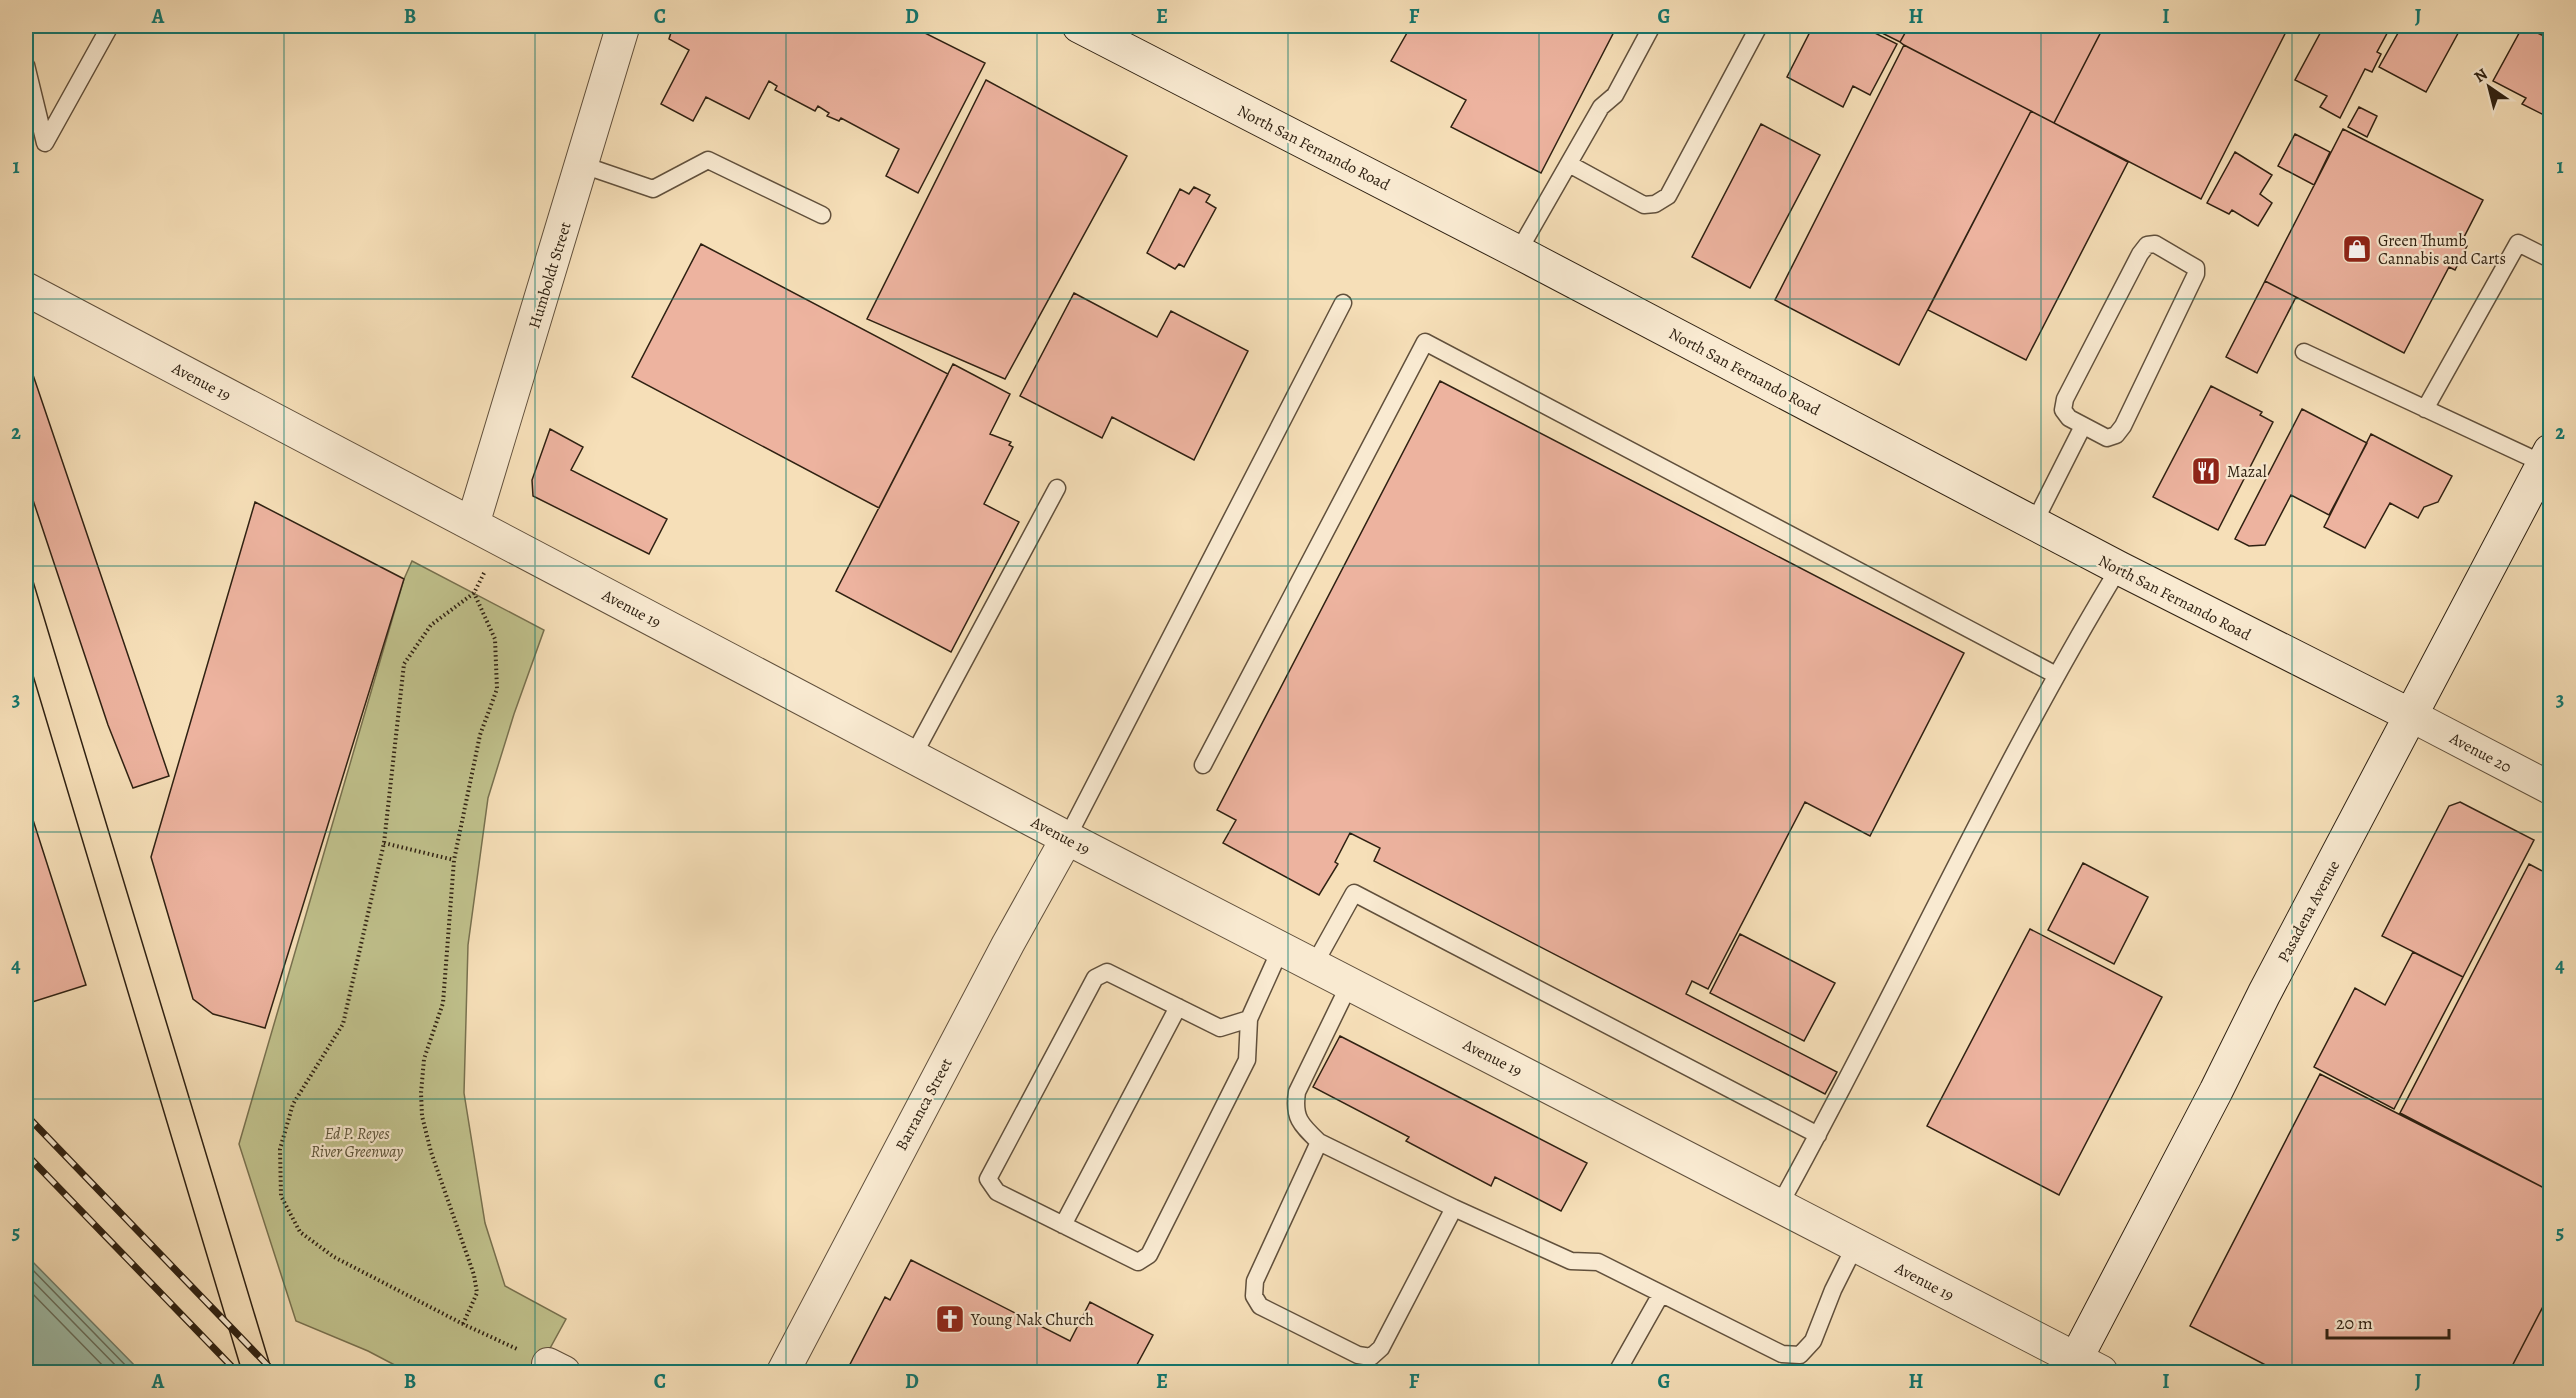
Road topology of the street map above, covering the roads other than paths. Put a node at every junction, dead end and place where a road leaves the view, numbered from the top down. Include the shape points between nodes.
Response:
1 (110, 26) edge
2 (623, 26) edge
3 (1079, 26) edge
4 (1652, 26) edge
5 (1759, 26) edge
6 (26, 65) edge
7 (1569, 164) junction
8 (582, 165) junction
9 (822, 215) dead end
10 (1518, 252) junction
11 (2550, 258) edge
12 (26, 289) edge
13 (1343, 303) dead end
14 (2304, 352) dead end
15 (2425, 409) junction
16 (2083, 426) junction
17 (2547, 458) edge
18 (1057, 488) dead end
19 (473, 523) junction
20 (2034, 523) junction
21 (2120, 568) junction
22 (2056, 675) junction
23 (2412, 716) junction
24 (913, 756) junction
25 (1203, 765) dead end
26 (2550, 788) edge
27 (1067, 838) junction
28 (1281, 948) junction
29 (1314, 965) junction
30 (1350, 983) junction
31 (1178, 1007) junction
32 (1249, 1019) junction
33 (1818, 1135) junction
34 (1319, 1142) junction
35 (1779, 1206) junction
36 (1454, 1208) junction
37 (1063, 1225) junction
38 (1856, 1244) junction
39 (1661, 1294) junction
40 (2082, 1368) edge
41 (783, 1372) edge
42 (1617, 1372) edge

1 - 6 lane via 45,143
2 - 8 street, Humboldt Street
3 - 10 street, North San Fernando Road
4 - 7 lane via 1615,95 1601,108
5 - 7 lane via 1668,196 1644,205
7 - 10 lane
8 - 9 lane via 653,189 708,160
8 - 19 street, Humboldt Street
10 - 20 street, North San Fernando Road
11 - 15 lane via 2518,243
12 - 19 street, Avenue 19
13 - 27 lane
14 - 15 lane
15 - 17 lane
16 - 16 lane via 2107,438 2123,426 2196,274 2190,263 2155,244 2147,245 2140,254 2065,399 2063,410
16 - 20 lane
17 - 23 street, Pasadena Avenue
18 - 24 lane
19 - 24 street, Avenue 19
20 - 21 street, North San Fernando Road
21 - 22 lane
21 - 23 street, North San Fernando Road
22 - 25 lane via 1425,342
22 - 33 lane
23 - 26 street, Avenue 20
23 - 40 street, Pasadena Avenue via 2264,994
24 - 27 street, Avenue 19
27 - 28 street, Avenue 19
27 - 41 street, Barranca Street
28 - 29 street, Avenue 19
28 - 32 lane
29 - 30 street, Avenue 19
29 - 33 lane via 1354,893
30 - 34 lane via 1297,1092 1294,1110 1303,1127
30 - 35 street, Avenue 19
31 - 32 lane via 1220,1028
31 - 37 lane
31 - 37 lane via 1107,972 1095,978 988,1179 997,1192
32 - 37 lane via 1247,1060 1149,1256 1138,1262
33 - 35 lane
34 - 36 lane
34 - 36 lane via 1255,1281 1254,1296 1260,1306 1358,1355 1371,1357 1381,1348
35 - 38 street, Avenue 19
36 - 39 lane via 1570,1261 1598,1262
38 - 39 lane via 1813,1341 1800,1355 1782,1354
38 - 40 street, Avenue 19
39 - 42 lane

